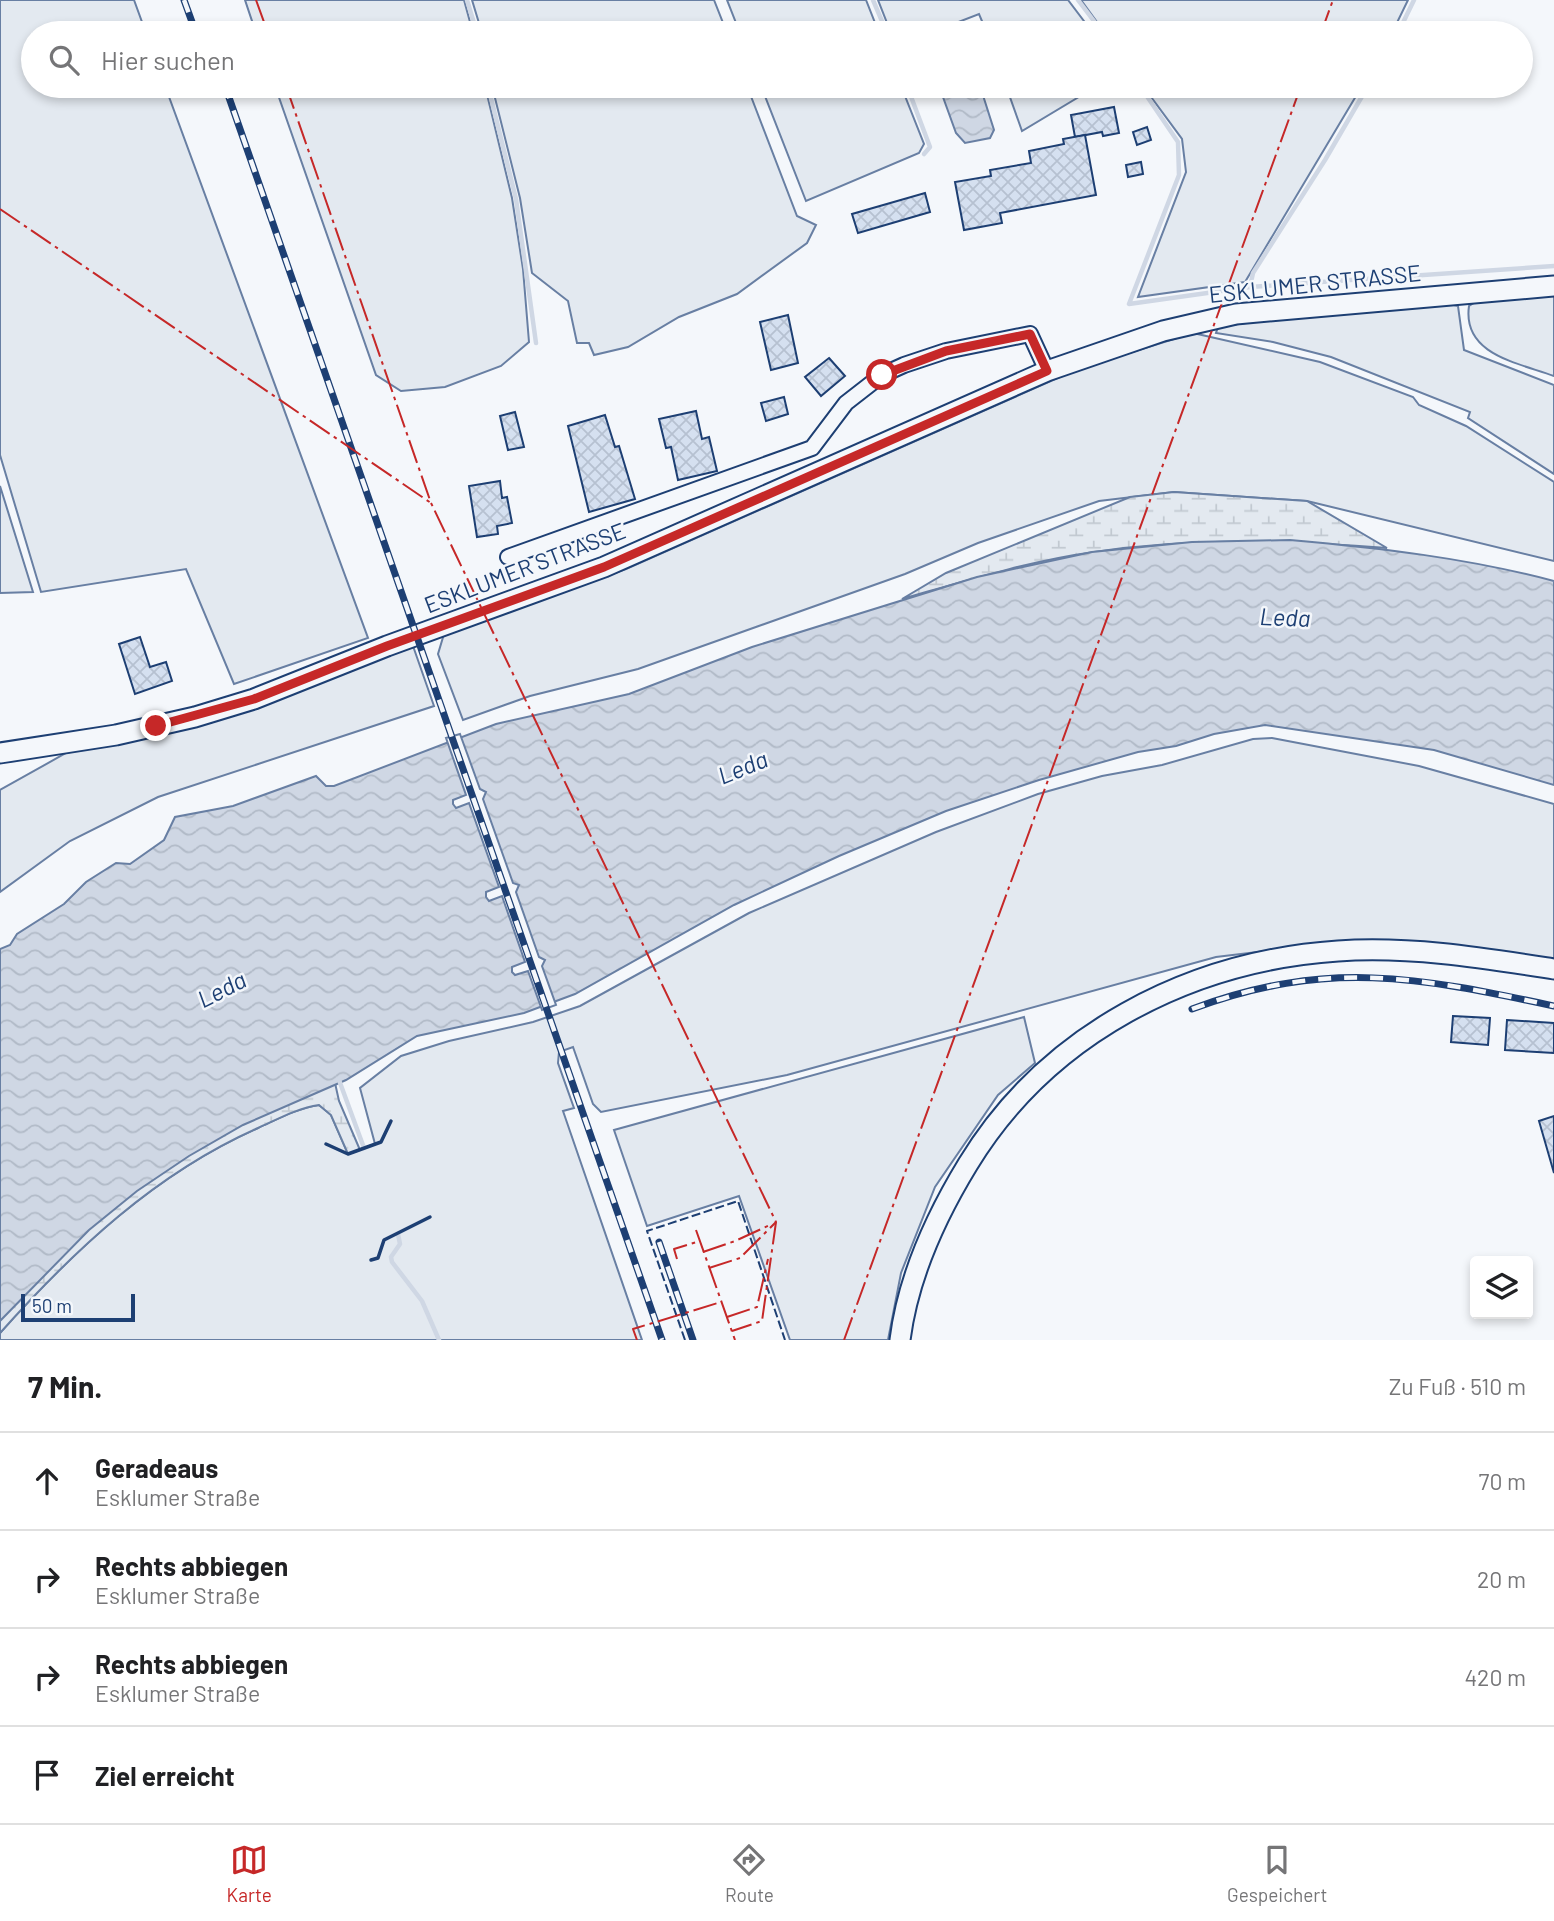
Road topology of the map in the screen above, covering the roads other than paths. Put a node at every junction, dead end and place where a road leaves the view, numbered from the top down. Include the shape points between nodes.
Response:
1 (1554, 286) edge
2 (1047, 371) junction
3 (508, 557) dead end
4 (0, 753) edge
5 (1554, 969) edge
6 (900, 1340) edge

1 - 2 street, ESKLUMER STRASSE via 1236,314 1163,331
2 - 3 street, ESKLUMER STRASSE via 1030,334 924,357 862,389 812,448
2 - 4 street, ESKLUMER STRASSE via 604,567 254,699 129,732
5 - 6 street via 1413,951 1340,951 1206,975 1128,1010 1051,1065 1004,1111 975,1152 930,1233 914,1277

